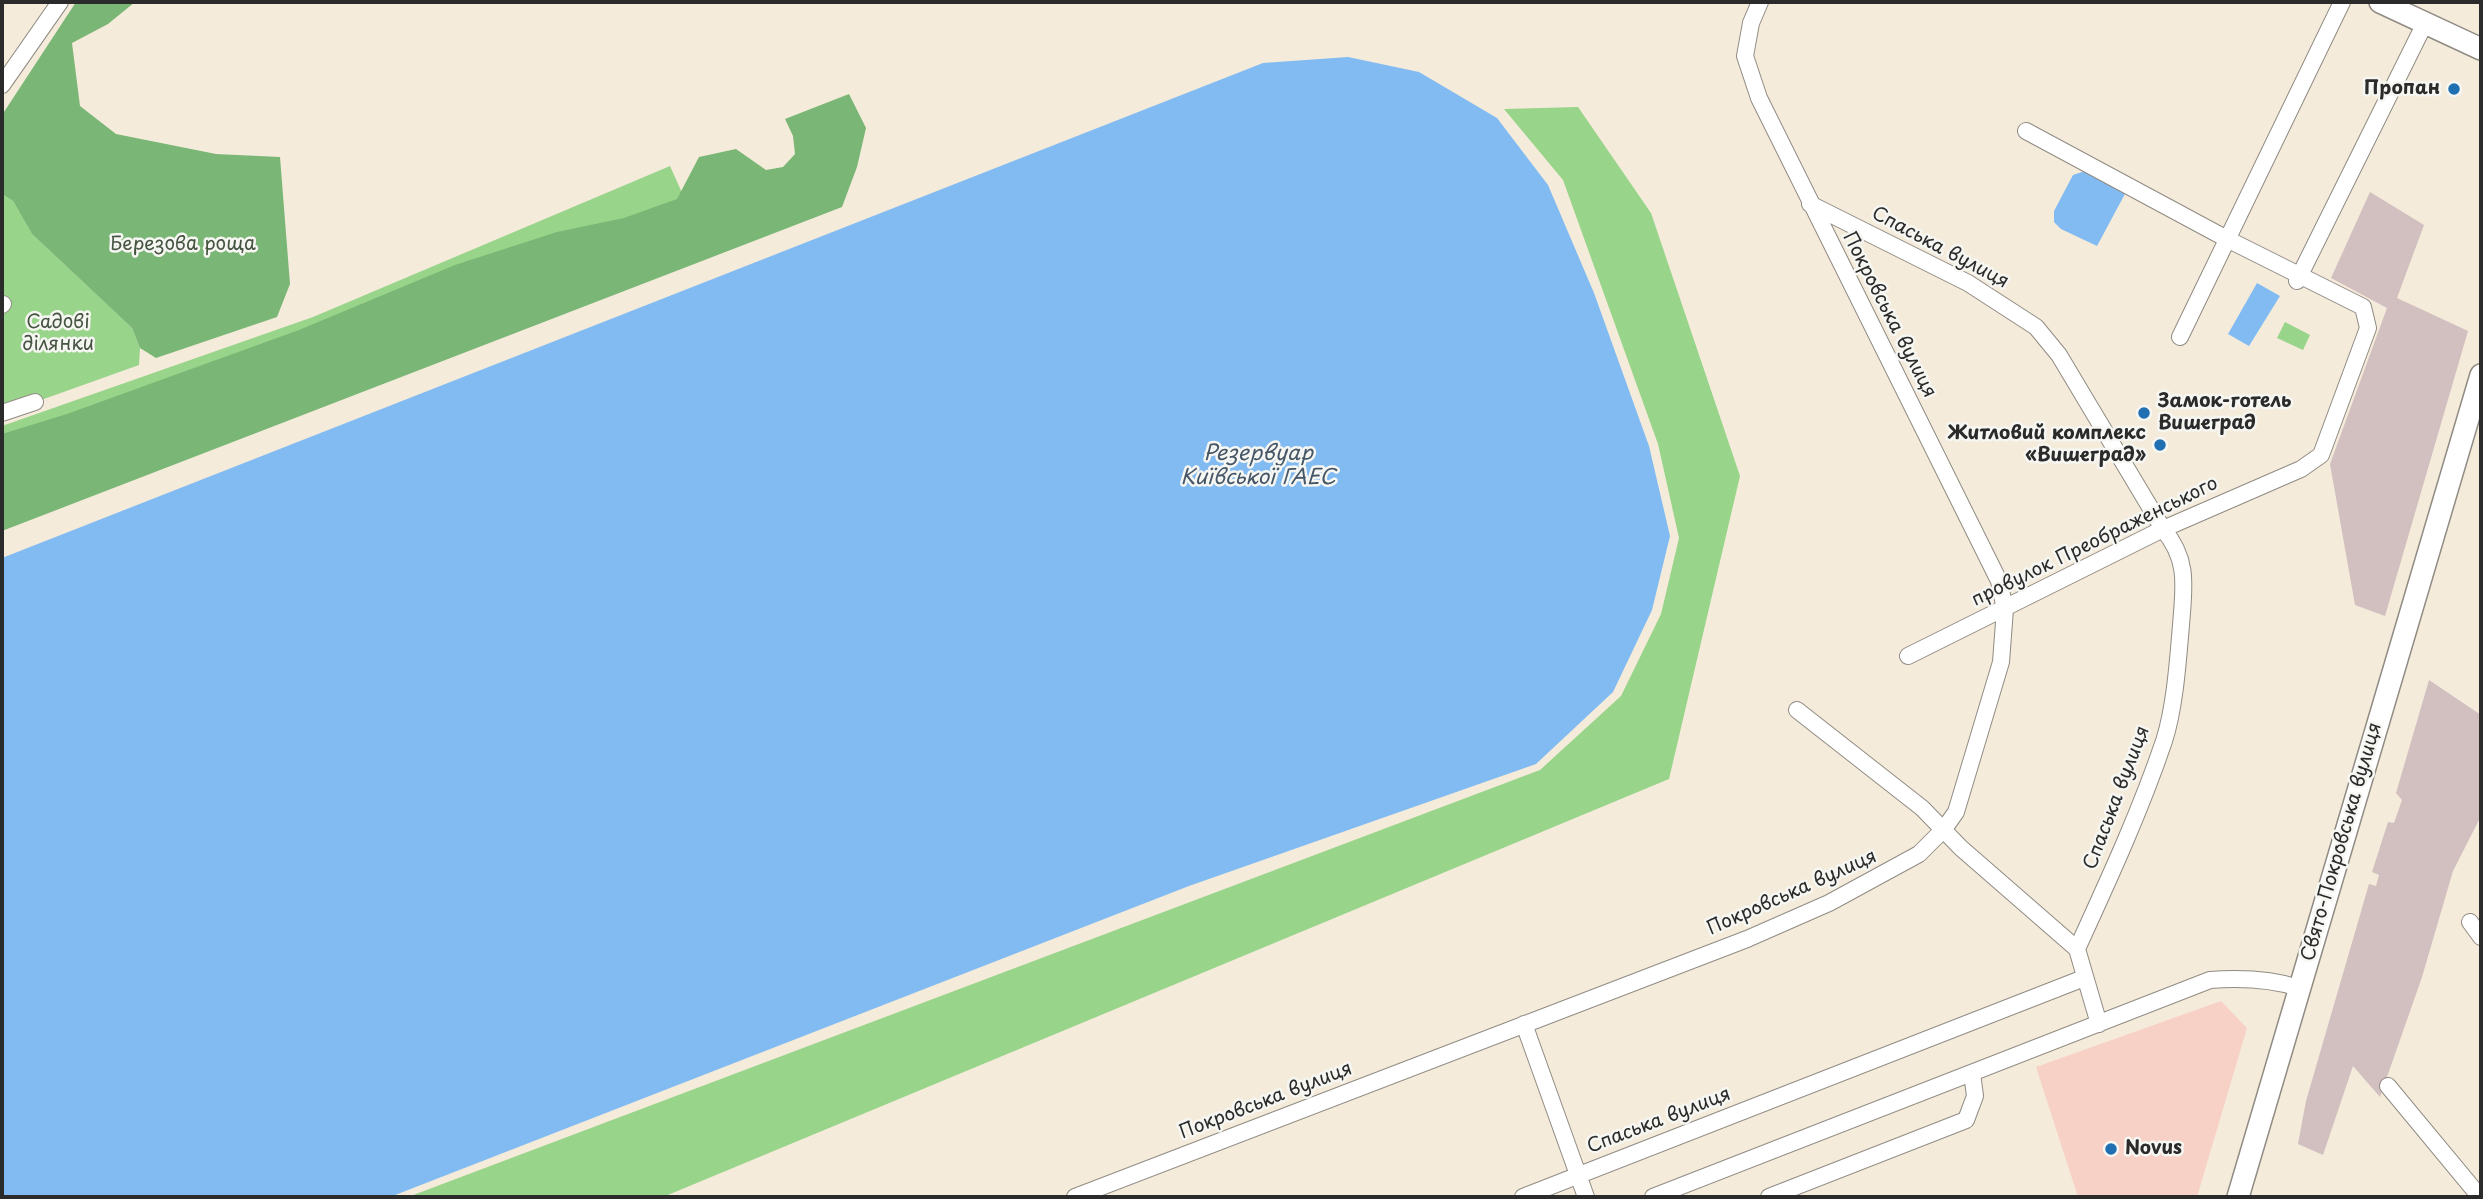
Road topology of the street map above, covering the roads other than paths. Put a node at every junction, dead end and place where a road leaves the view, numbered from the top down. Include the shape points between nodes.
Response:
1 (60, 2) edge
2 (1760, 2) edge
3 (2342, 2) edge
4 (2380, 2) edge
5 (2414, 13) edge
6 (2481, 49) edge
7 (2, 85) edge
8 (2026, 131) dead end
9 (1807, 197) junction
10 (2227, 239) junction
11 (2298, 279) junction
12 (2180, 337) dead end
13 (2481, 375) edge
14 (35, 402) dead end
15 (2, 413) edge
16 (2164, 529) junction
17 (2005, 609) junction
18 (1908, 656) dead end
19 (1797, 710) dead end
20 (1944, 829) junction
21 (2470, 922) dead end
22 (2481, 937) edge
23 (2077, 949) junction
24 (2084, 978) junction
25 (2299, 988) junction
26 (1524, 1024) junction
27 (2099, 1024) junction
28 (1972, 1073) junction
29 (2388, 1086) dead end
30 (1578, 1176) junction
31 (1075, 1197) edge
32 (1523, 1197) edge
33 (1586, 1197) edge
34 (1653, 1197) edge
35 (1769, 1197) edge
36 (2238, 1197) edge
37 (2480, 1197) edge

1 - 7 street
2 - 9 street, Покровська вулиця via 1745,55 1759,98
3 - 10 street
4 - 5 main road
5 - 6 main road
5 - 11 street
8 - 10 street
9 - 16 street, Спаська вулиця via 1969,283 2036,327 2059,355
9 - 17 street, Покровська вулиця via 1999,581
10 - 11 street
10 - 12 street
11 - 16 street, провулок Преображенського via 2363,307 2368,328 2321,455 2301,469
13 - 25 main road, Свято-Покровська вулиця
14 - 15 street
16 - 17 street, провулок Преображенського
16 - 23 street, Спаська вулиця via 2175,543 2185,574 2178,662 2164,739
17 - 18 street, провулок Преображенського
17 - 20 street, Покровська вулиця via 2001,662 1956,812
19 - 20 street
20 - 23 street
20 - 26 street, Покровська вулиця via 1919,854 1829,904
21 - 22 street
23 - 24 street
24 - 27 street
24 - 30 street, Спаська вулиця
25 - 27 street via 2210,980
25 - 36 main road, Свято-Покровська вулиця
26 - 30 street
26 - 31 street, Покровська вулиця
27 - 28 street
28 - 34 street
28 - 35 street via 1975,1096 1966,1120
29 - 37 street
30 - 32 street, Спаська вулиця
30 - 33 street

